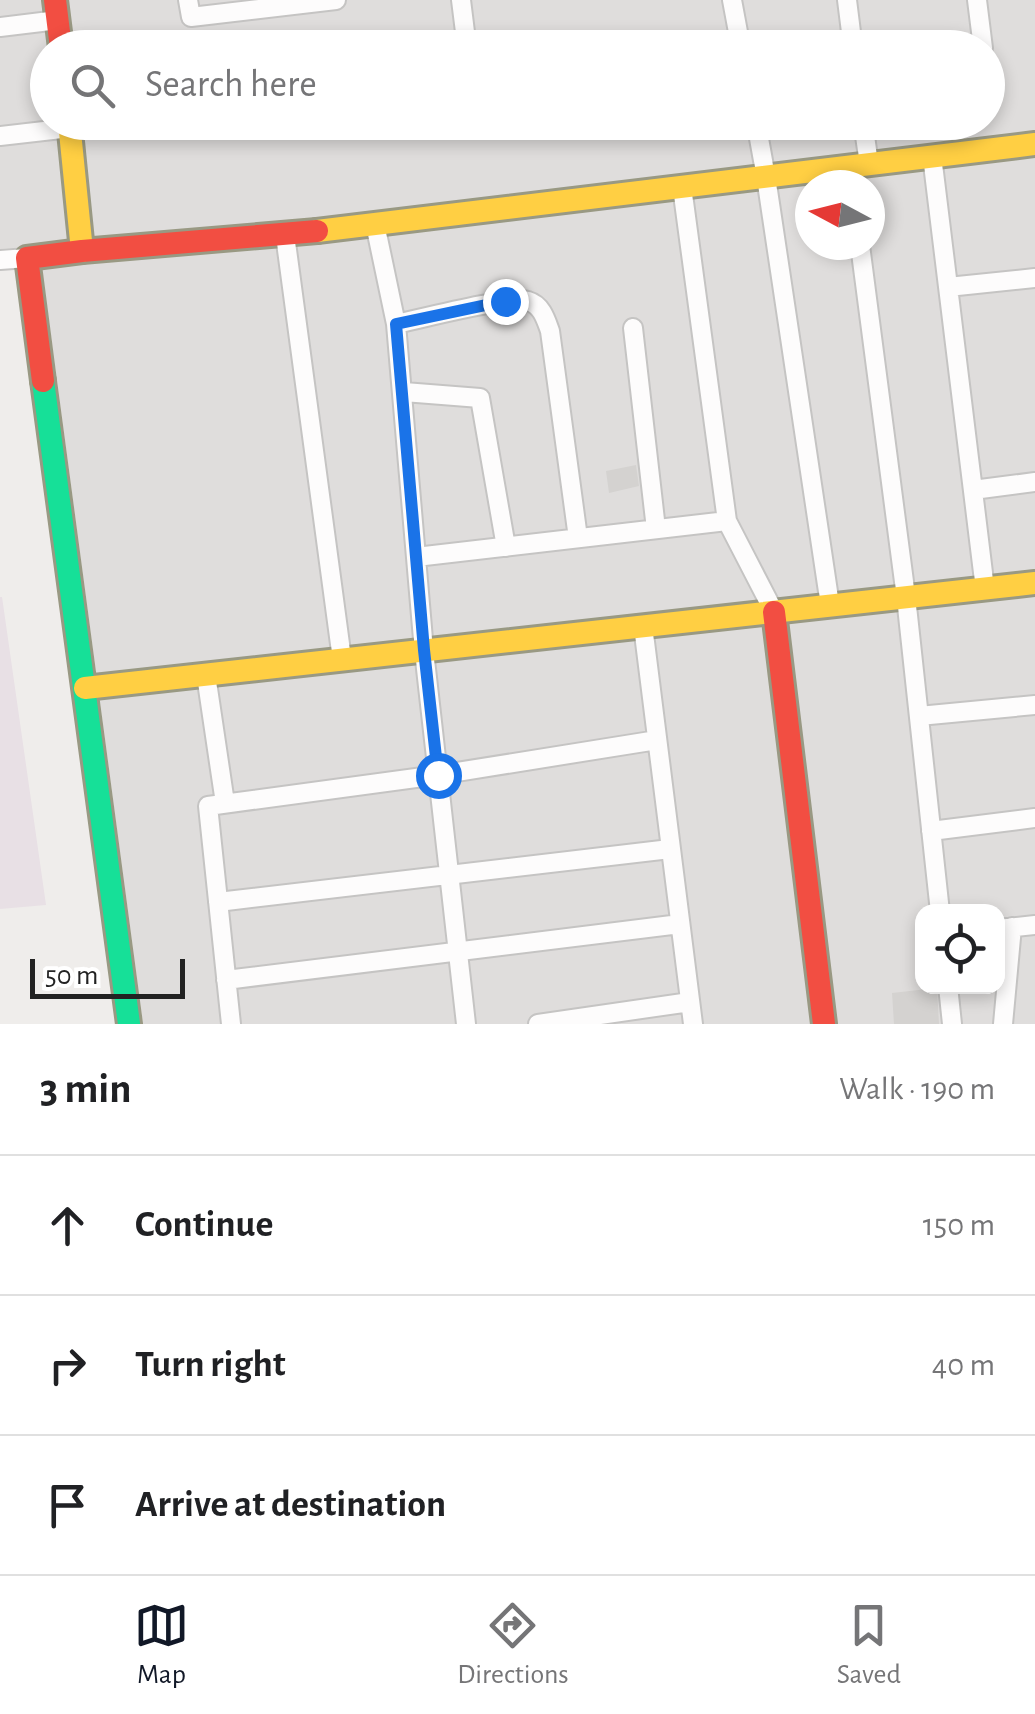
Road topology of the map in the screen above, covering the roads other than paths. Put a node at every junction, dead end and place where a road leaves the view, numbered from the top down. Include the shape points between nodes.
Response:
1 (188, 0) edge
2 (336, 0) edge
3 (461, 0) edge
4 (732, 0) edge
5 (847, 0) edge
6 (977, 0) edge
7 (57, 10) edge
8 (0, 27) edge
9 (465, 30) edge
10 (738, 30) edge
11 (851, 30) edge
12 (981, 30) edge
13 (30, 131) edge
14 (0, 136) edge
15 (71, 140) edge
16 (759, 140) edge
17 (861, 140) edge
18 (1035, 144) edge
19 (932, 156) junction
20 (857, 170) edge
21 (866, 170) edge
22 (795, 175) edge
23 (766, 177) junction
24 (682, 187) junction
25 (375, 224) junction
26 (285, 235) junction
27 (82, 251) junction
28 (27, 258) junction
29 (0, 260) edge
30 (862, 260) edge
31 (1035, 278) edge
32 (948, 286) junction
33 (396, 324) junction
34 (633, 328) dead end
35 (404, 392) junction
36 (1035, 482) edge
37 (973, 490) junction
38 (727, 522) junction
39 (656, 529) junction
40 (578, 538) junction
41 (506, 546) junction
42 (416, 556) junction
43 (1035, 583) edge
44 (985, 589) junction
45 (906, 597) junction
46 (830, 604) junction
47 (774, 612) junction
48 (643, 626) junction
49 (424, 650) junction
50 (342, 660) junction
51 (206, 674) junction
52 (86, 688) junction
53 (1035, 705) edge
54 (919, 716) junction
55 (656, 740) junction
56 (438, 775) junction
57 (225, 803) junction
58 (1035, 818) edge
59 (932, 831) junction
60 (670, 848) junction
61 (449, 874) junction
62 (218, 902) junction
63 (939, 904) edge
64 (680, 924) junction
65 (1035, 925) edge
66 (1005, 928) edge
67 (458, 952) junction
68 (226, 980) junction
69 (949, 994) edge
70 (1004, 994) edge
71 (690, 1002) junction
72 (614, 1018) edge
73 (129, 1024) edge
74 (231, 1024) edge
75 (466, 1024) edge
76 (538, 1024) edge
77 (692, 1024) edge
78 (824, 1024) edge
79 (952, 1024) edge
80 (1004, 1024) edge

1 - 2 street via 190,18
3 - 9 street
4 - 10 street
5 - 11 street
6 - 12 street
7 - 8 street
13 - 14 street
15 - 27 street
16 - 23 street
17 - 20 street
18 - 19 street
19 - 21 street
19 - 32 street
22 - 23 street
23 - 24 street
23 - 46 street
24 - 25 street
24 - 38 street
25 - 26 street
25 - 33 street
26 - 27 street
26 - 50 street
27 - 28 street
28 - 29 street
28 - 52 street
30 - 45 street
31 - 32 street
32 - 37 street
33 - 35 street
33 - 40 street via 505,301 528,301 543,312
34 - 39 street
35 - 41 street via 480,398
35 - 42 street
36 - 37 street
37 - 44 street
38 - 39 street
38 - 47 street
39 - 40 street
40 - 41 street
41 - 42 street
42 - 49 street
43 - 44 street
44 - 45 street
45 - 46 street
45 - 54 street
46 - 47 street
47 - 48 street
47 - 78 street
48 - 49 street
48 - 55 street
49 - 50 street
49 - 56 street
50 - 51 street
51 - 52 street
51 - 57 street
52 - 73 street
53 - 54 street
54 - 59 street
55 - 56 street
55 - 60 street
56 - 57 street
56 - 61 street
57 - 62 street via 208,806
58 - 59 street
59 - 63 street
60 - 61 street
60 - 64 street
61 - 62 street
61 - 67 street
62 - 68 street
64 - 67 street
64 - 71 street
65 - 66 street
67 - 68 street
67 - 75 street
68 - 74 street
69 - 79 street
70 - 80 street
71 - 72 street
71 - 77 street
72 - 76 street

